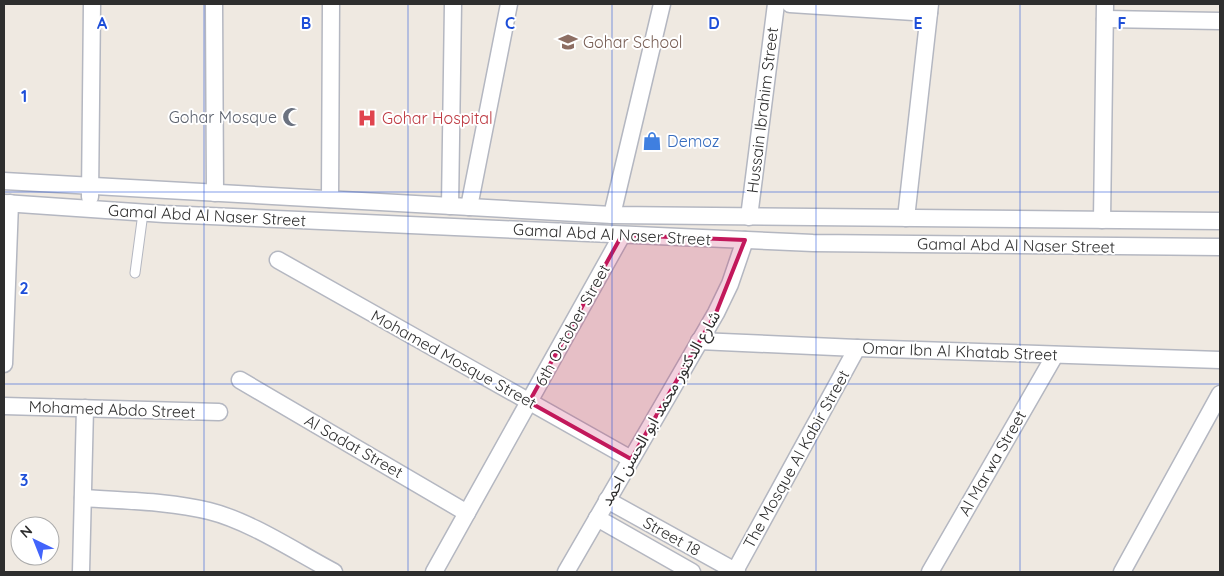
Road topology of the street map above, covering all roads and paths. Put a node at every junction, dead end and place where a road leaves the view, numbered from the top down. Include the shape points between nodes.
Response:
1 (92, 4) edge
2 (214, 4) edge
3 (331, 4) edge
4 (453, 4) edge
5 (509, 4) edge
6 (662, 4) edge
7 (776, 4) edge
8 (790, 4) edge
9 (930, 8) edge
10 (1105, 12) edge
11 (1220, 21) edge
12 (4, 181) edge
13 (90, 186) junction
14 (215, 193) junction
15 (330, 199) junction
16 (7, 203) edge
17 (450, 206) junction
18 (469, 207) junction
19 (90, 209) junction
20 (143, 213) junction
21 (612, 215) junction
22 (749, 217) junction
23 (906, 218) junction
24 (1102, 220) junction
25 (1220, 221) edge
26 (622, 234) junction
27 (745, 240) junction
28 (1220, 247) edge
29 (278, 260) dead end
30 (135, 273) dead end
31 (699, 341) junction
32 (857, 348) junction
33 (1055, 355) junction
34 (1220, 360) edge
35 (4, 364) edge
36 (240, 380) dead end
37 (1220, 394) edge
38 (530, 402) junction
39 (4, 406) edge
40 (85, 408) junction
41 (220, 412) dead end
42 (631, 459) junction
43 (83, 498) junction
44 (607, 500) junction
45 (467, 513) junction
46 (597, 518) junction
47 (82, 572) edge
48 (334, 572) edge
49 (434, 572) edge
50 (566, 572) edge
51 (692, 572) edge
52 (736, 572) edge
53 (930, 572) edge
54 (1122, 572) edge

1 - 13 street
2 - 14 street
3 - 15 street
4 - 17 street
5 - 18 street
6 - 21 street
7 - 22 street, Hussain Ibrahim Street
8 - 9 street
9 - 23 street
10 - 11 street
10 - 24 street
12 - 13 street, Gamal Abd Al Naser Street
13 - 14 street, Gamal Abd Al Naser Street
13 - 19 street
14 - 15 street, Gamal Abd Al Naser Street
15 - 17 street, Gamal Abd Al Naser Street
16 - 19 street, Gamal Abd Al Naser Street
16 - 35 street
17 - 18 street, Gamal Abd Al Naser Street
18 - 21 street, Gamal Abd Al Naser Street
19 - 20 street, Gamal Abd Al Naser Street
20 - 26 street, Gamal Abd Al Naser Street
20 - 30 lane
21 - 22 street, Gamal Abd Al Naser Street
22 - 23 street, Gamal Abd Al Naser Street
23 - 24 street, Gamal Abd Al Naser Street
24 - 25 street, Gamal Abd Al Naser Street
26 - 27 street, Gamal Abd Al Naser Street
26 - 38 street, 6th October Street
27 - 28 street, Gamal Abd Al Naser Street
27 - 31 street, شارع الدكتور محمد ابو الحسن احمد via 730,284
29 - 38 street, Mohamed Mosque Street
31 - 32 street, Omar Ibn Al Khatab Street
31 - 42 street, شارع الدكتور محمد ابو الحسن احمد
32 - 33 street, Omar Ibn Al Khatab Street
32 - 52 street, The Mosque Al Kabir Street
33 - 34 street, Omar Ibn Al Khatab Street
33 - 53 street, Al Marwa Street
36 - 45 street, Al Sadat Street
37 - 54 street
38 - 42 street, Mohamed Mosque Street
38 - 45 street, 6th October Street
39 - 40 street, Mohamed Abdo Street
40 - 41 street, Mohamed Abdo Street
40 - 43 street
42 - 44 street, شارع الدكتور محمد ابو الحسن احمد
43 - 47 street
43 - 48 street via 181,505 211,512 240,522
44 - 46 street, شارع الدكتور محمد ابو الحسن احمد
44 - 52 street, Street 18
45 - 49 street, 6th October Street
46 - 50 street, شارع الدكتور محمد ابو الحسن احمد
46 - 51 street, Street 18

